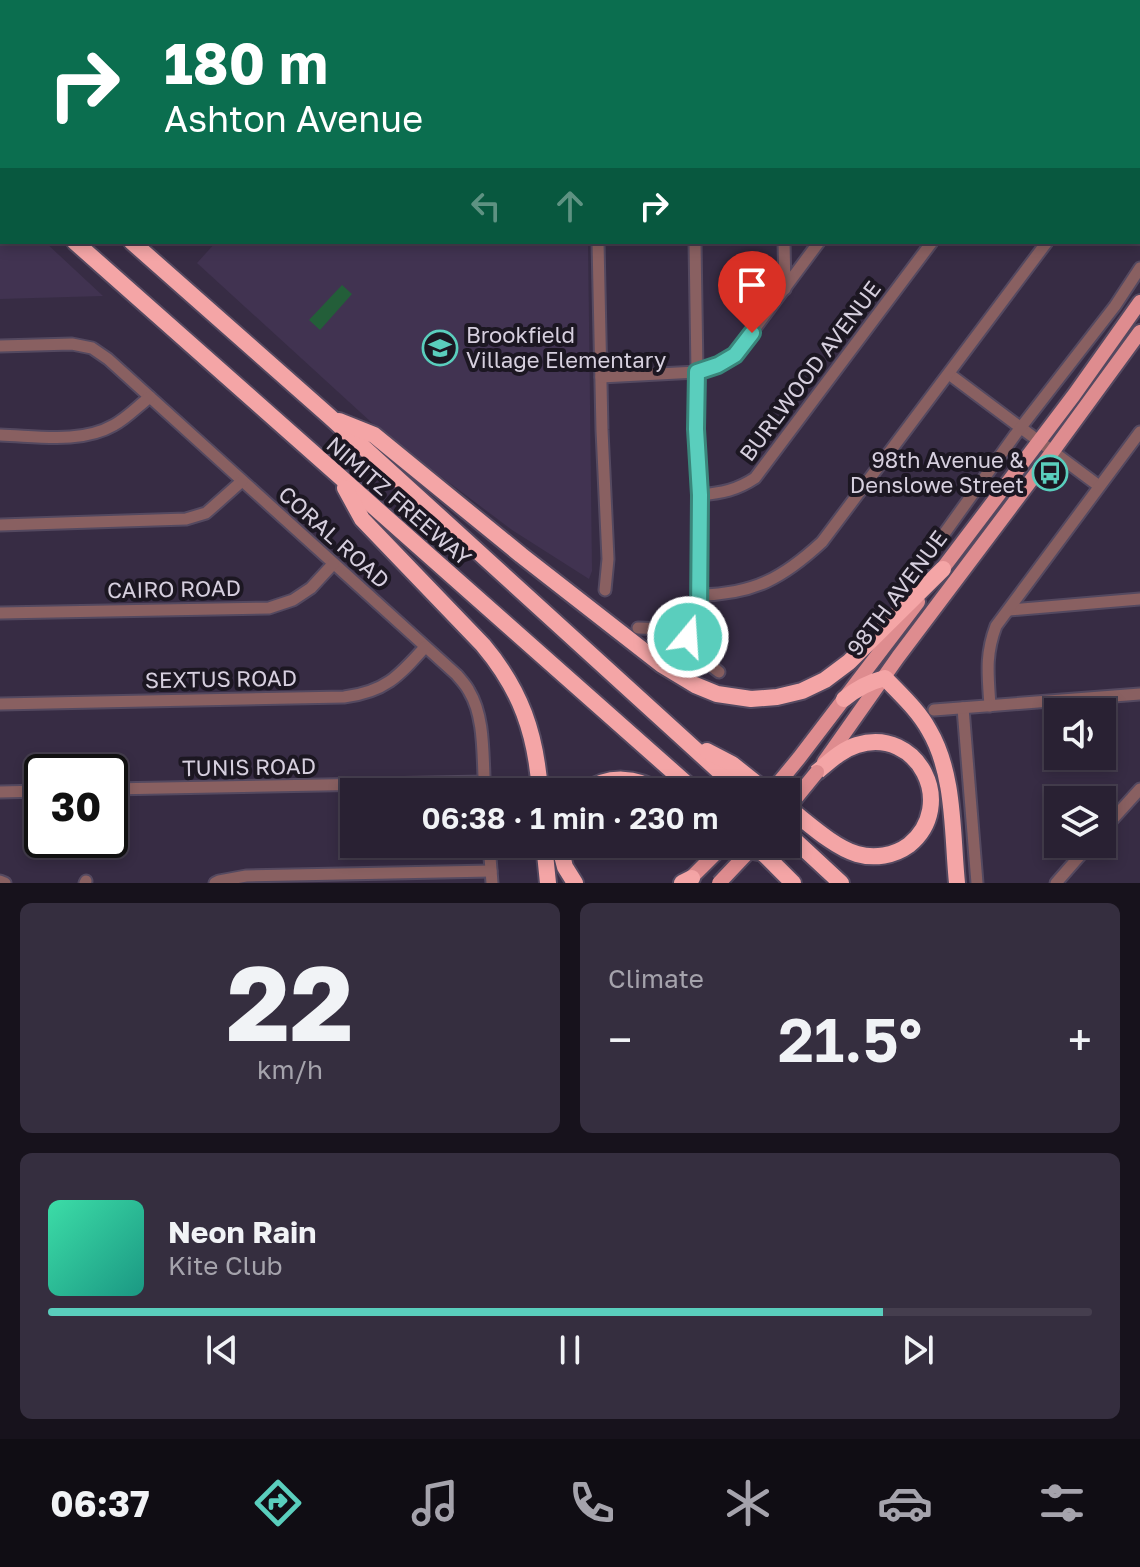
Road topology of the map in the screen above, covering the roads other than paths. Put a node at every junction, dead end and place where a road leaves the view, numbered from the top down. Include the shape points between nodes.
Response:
1 (77, 244) edge
2 (134, 244) edge
3 (598, 244) edge
4 (695, 244) edge
5 (784, 244) edge
6 (818, 244) edge
7 (930, 244) edge
8 (1046, 244) edge
9 (1140, 268) edge
10 (785, 289) junction
11 (1140, 302) edge
12 (1140, 332) edge
13 (0, 346) edge
14 (697, 372) junction
15 (949, 374) junction
16 (601, 377) junction
17 (150, 397) junction
18 (329, 416) junction
19 (1020, 428) junction
20 (1140, 432) edge
21 (0, 435) edge
22 (1039, 441) junction
23 (1053, 451) junction
24 (341, 479) junction
25 (242, 481) junction
26 (1099, 486) junction
27 (700, 495) junction
28 (0, 525) edge
29 (333, 564) junction
30 (921, 566) dead end
31 (943, 569) junction
32 (605, 590) dead end
33 (700, 595) junction
34 (1140, 599) edge
35 (1009, 610) junction
36 (0, 613) edge
37 (638, 628) dead end
38 (688, 637) junction
39 (425, 647) junction
40 (719, 672) dead end
41 (885, 678) junction
42 (1140, 694) edge
43 (844, 699) junction
44 (0, 704) edge
45 (990, 706) junction
46 (963, 708) junction
47 (934, 710) dead end
48 (687, 742) junction
49 (817, 772) junction
50 (484, 778) edge
51 (538, 778) edge
52 (680, 778) edge
53 (727, 778) edge
54 (750, 778) edge
55 (781, 778) edge
56 (340, 788) edge
57 (128, 789) edge
58 (1140, 789) edge
59 (24, 791) edge
60 (0, 792) edge
61 (800, 792) edge
62 (1116, 816) edge
63 (800, 818) edge
64 (800, 845) edge
65 (545, 858) edge
66 (563, 858) edge
67 (712, 858) edge
68 (746, 858) edge
69 (769, 858) edge
70 (1078, 858) edge
71 (492, 877) edge
72 (687, 881) edge
73 (215, 883) edge
74 (548, 883) edge
75 (575, 883) edge
76 (719, 883) edge
77 (793, 883) edge
78 (841, 883) edge
79 (957, 883) edge
80 (977, 883) edge
81 (1056, 883) edge

1 - 24 highway, NIMITZ FREEWAY
2 - 18 highway, NIMITZ FREEWAY
3 - 16 street
4 - 14 street
5 - 10 street
6 - 10 street
7 - 27 street, BURLWOOD AVENUE via 755,478 725,493
8 - 15 street
9 - 19 street, 98TH AVENUE
10 - 14 street via 735,355
11 - 22 main road, 98TH AVENUE
12 - 23 main road, 98TH AVENUE
13 - 17 street, CORAL ROAD via 92,348
14 - 16 street
14 - 27 street
15 - 19 street
15 - 33 street via 822,542 801,562 756,586
16 - 32 street
17 - 21 street via 100,432
17 - 25 street, CORAL ROAD
18 - 31 highway via 374,435 662,665 717,694 764,699 825,680
18 - 48 highway, NIMITZ FREEWAY
19 - 22 street
19 - 30 street, 98TH AVENUE
20 - 26 street
22 - 23 street
22 - 31 main road, 98TH AVENUE
23 - 26 street
23 - 41 main road, 98TH AVENUE
24 - 51 highway via 362,519 501,667 532,734
24 - 52 highway, NIMITZ FREEWAY
25 - 28 street via 206,513 186,519
25 - 29 street, CORAL ROAD
26 - 35 street
27 - 33 street
29 - 36 street, CAIRO ROAD via 311,588 269,608
29 - 39 street, CORAL ROAD
31 - 43 main road, 98TH AVENUE
33 - 38 street via 699,616
34 - 35 street
35 - 45 street via 989,644
37 - 38 street via 670,629
38 - 40 street
39 - 44 street, SEXTUS ROAD via 400,675 363,695
39 - 50 street, CORAL ROAD via 469,690 480,723
41 - 43 highway
41 - 49 main road, 98TH AVENUE
41 - 79 highway via 915,709 940,752
42 - 45 street
43 - 55 main road, 98TH AVENUE
45 - 46 street
46 - 47 street
46 - 80 street
48 - 53 highway, NIMITZ FREEWAY
48 - 54 highway
49 - 61 main road, 98TH AVENUE, bridge
49 - 63 highway via 856,745 893,746 914,758 926,776 931,797 928,819 905,848 871,856 847,850
56 - 57 street, TUNIS ROAD
58 - 62 street
59 - 60 street
64 - 78 highway
65 - 74 highway
66 - 75 highway
67 - 72 main road
68 - 76 main road, bridge
69 - 77 highway
70 - 81 street
71 - 73 street via 246,876

